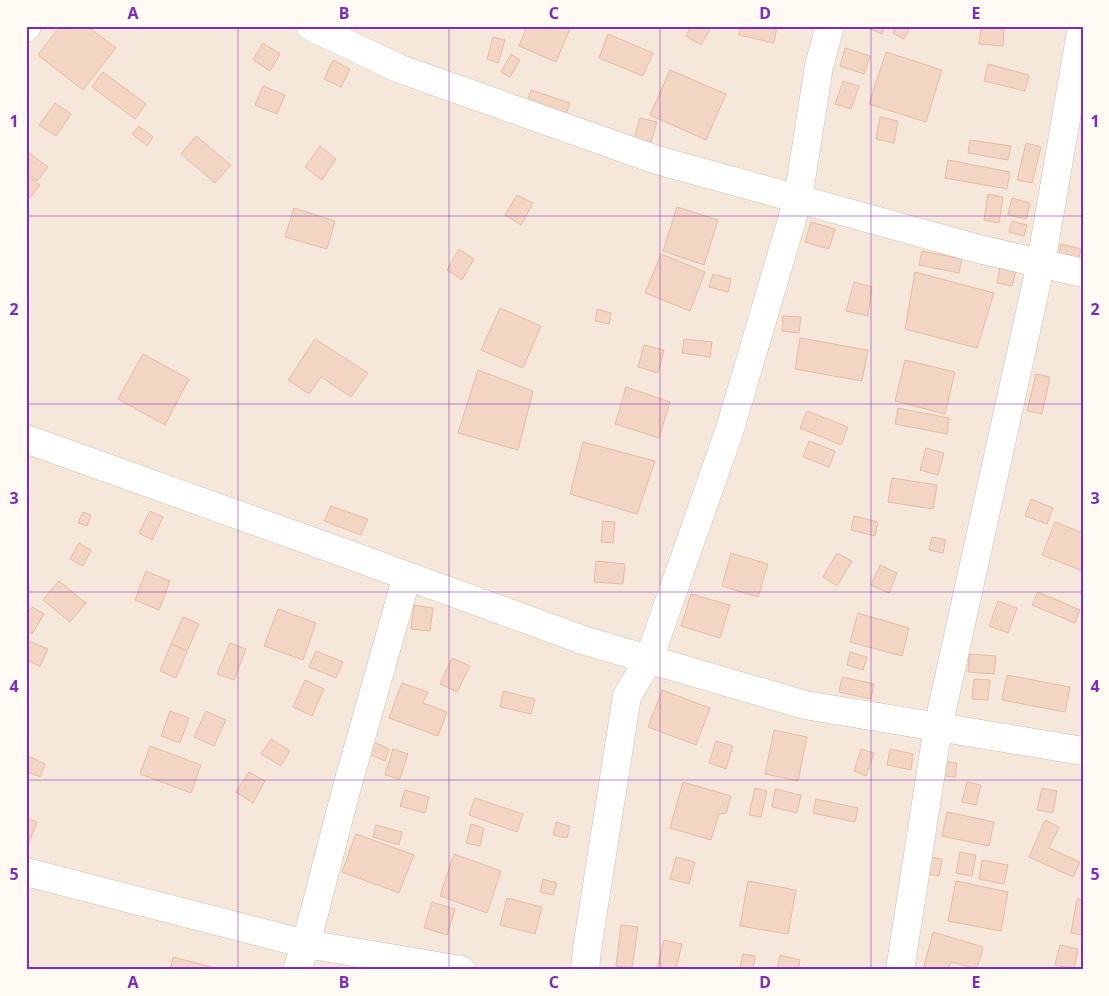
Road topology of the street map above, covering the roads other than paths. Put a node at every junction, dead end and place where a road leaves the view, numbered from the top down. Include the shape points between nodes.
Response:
1 (310, 26) edge
2 (830, 26) edge
3 (1082, 26) edge
4 (798, 199) junction
5 (1041, 263) junction
6 (1083, 273) edge
7 (26, 439) edge
8 (407, 576) junction
9 (649, 659) junction
10 (938, 727) junction
11 (1083, 751) edge
12 (26, 872) edge
13 (306, 944) junction
14 (297, 970) edge
15 (461, 970) edge
16 (585, 970) edge
17 (900, 970) edge

1 - 4 street via 418,76 657,160
2 - 4 street via 819,66
3 - 5 street
4 - 5 street
4 - 9 street via 730,430
5 - 6 street
5 - 10 street
7 - 8 street
8 - 9 street via 586,641
8 - 13 street
9 - 10 street via 805,705
9 - 16 street via 627,696
10 - 11 street
10 - 17 street
12 - 13 street
13 - 14 street
13 - 15 street

